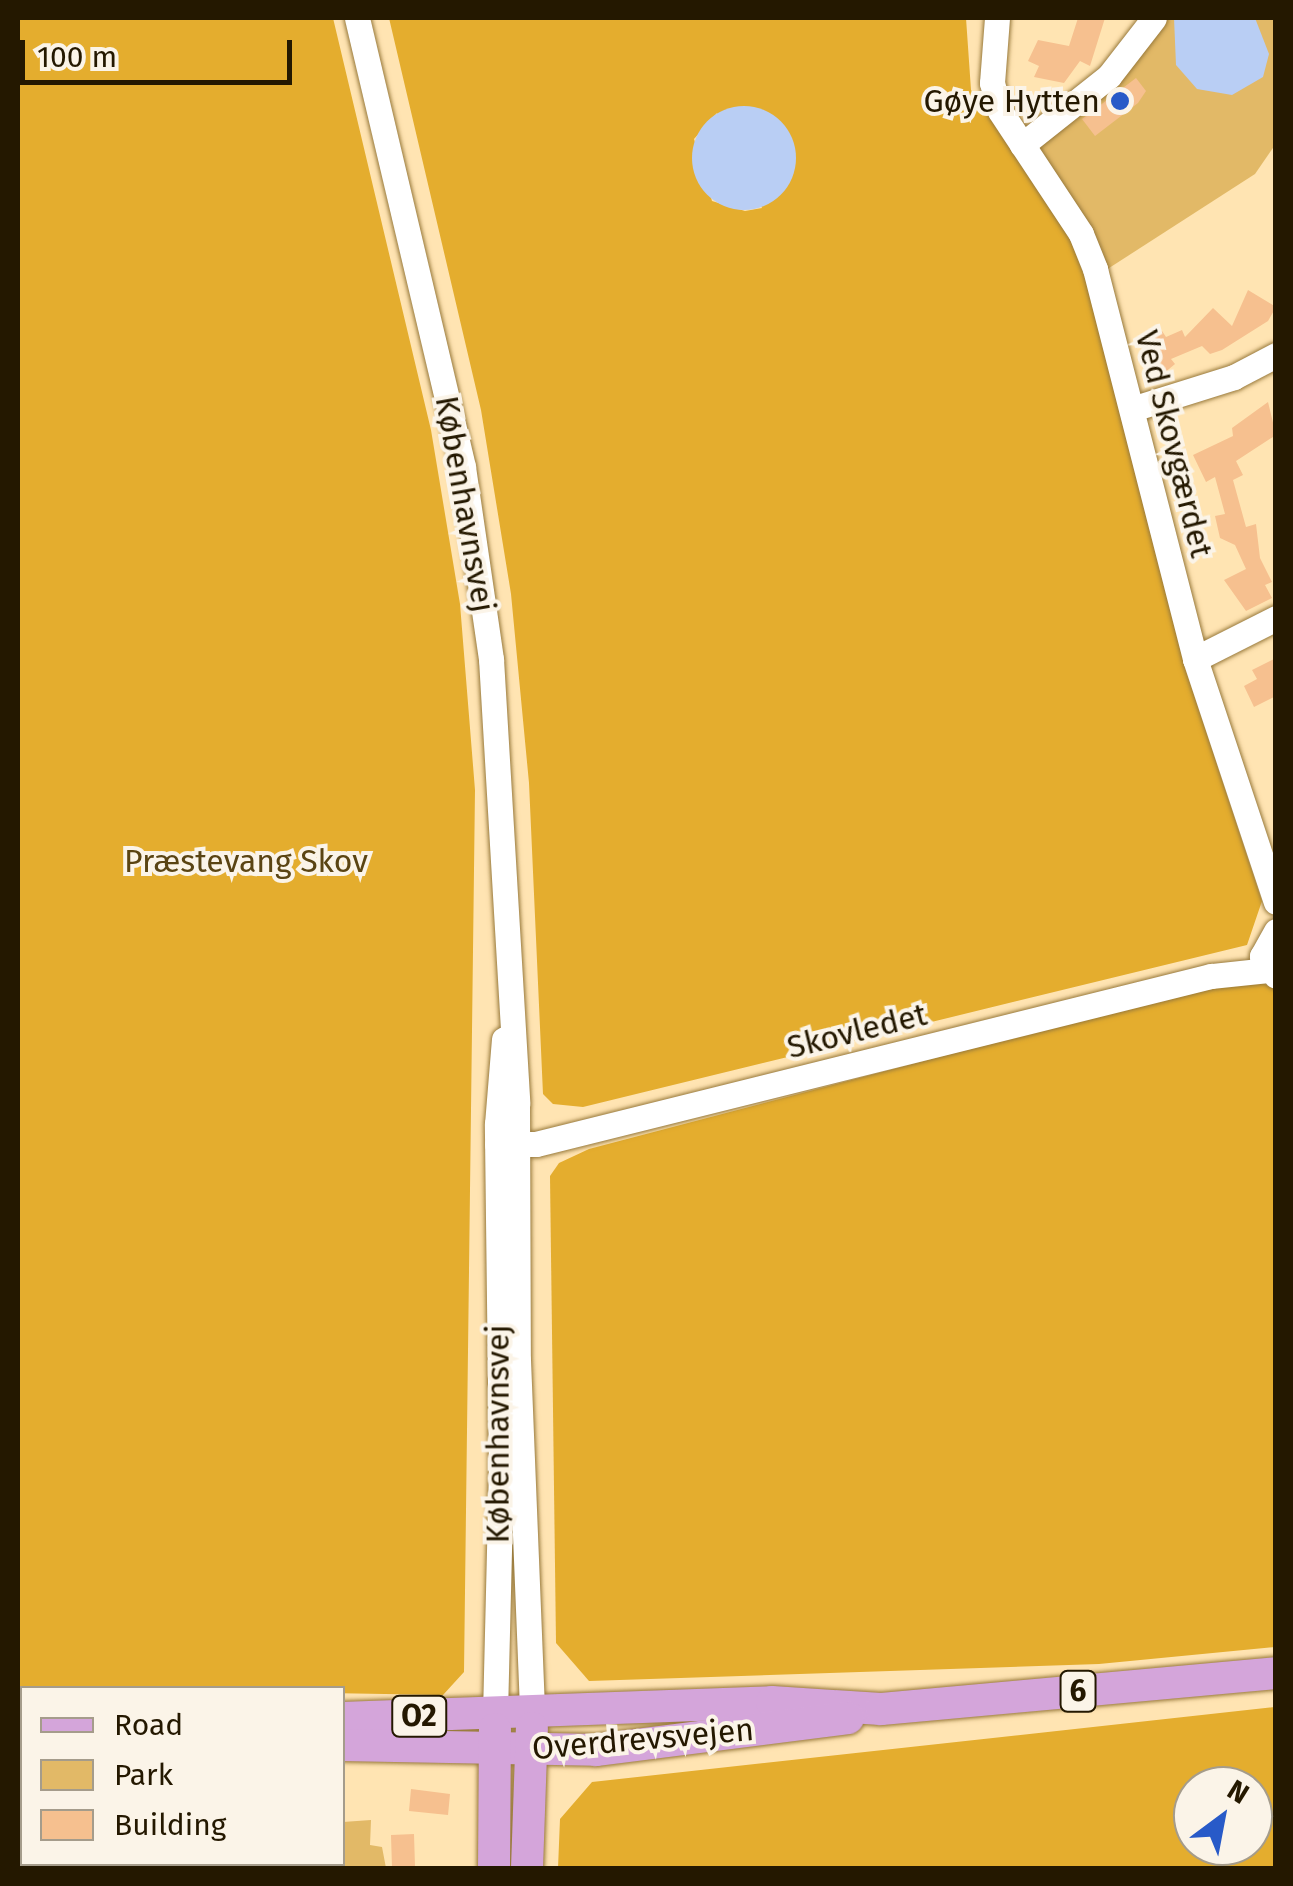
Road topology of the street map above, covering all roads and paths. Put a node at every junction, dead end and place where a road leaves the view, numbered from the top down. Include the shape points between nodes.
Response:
1 (358, 18) edge
2 (996, 18) edge
3 (1154, 18) edge
4 (1022, 146) junction
5 (1276, 355) edge
6 (1132, 410) junction
7 (1276, 618) edge
8 (1195, 660) junction
9 (1276, 902) edge
10 (1276, 931) edge
11 (1268, 967) edge
12 (507, 1144) junction
13 (1276, 1673) edge
14 (881, 1708) junction
15 (495, 1714) junction
16 (532, 1714) junction
17 (345, 1718) edge
18 (345, 1746) edge
19 (494, 1749) junction
20 (532, 1750) junction
21 (494, 1868) edge
22 (527, 1868) edge

1 - 12 street, Københavnsvej via 464,467 482,575 512,1000
2 - 4 street, Ved Skovgærdet via 992,83
3 - 4 street via 1109,76
4 - 6 street, Ved Skovgærdet via 1081,234
5 - 6 street via 1234,377
6 - 8 street, Ved Skovgærdet
7 - 8 street
8 - 9 street, Ved Skovgærdet
10 - 11 street
11 - 12 street, Skovledet
12 - 15 street, Københavnsvej
12 - 16 street, Københavnsvej
13 - 14 main road, Overdrevsvejen / 6
14 - 16 main road, Overdrevsvejen via 772,1702
14 - 20 main road, Overdrevsvejen / 6 via 671,1742
15 - 16 main road, Overdrevsvejen / O2
15 - 17 main road, Overdrevsvejen / O2
15 - 19 main road, Københavnsvej
16 - 20 main road, Københavnsvej
18 - 19 main road, Overdrevsvejen / 6
19 - 20 main road, Overdrevsvejen / 6
19 - 21 main road, Københavnsvej
20 - 22 main road, Københavnsvej

